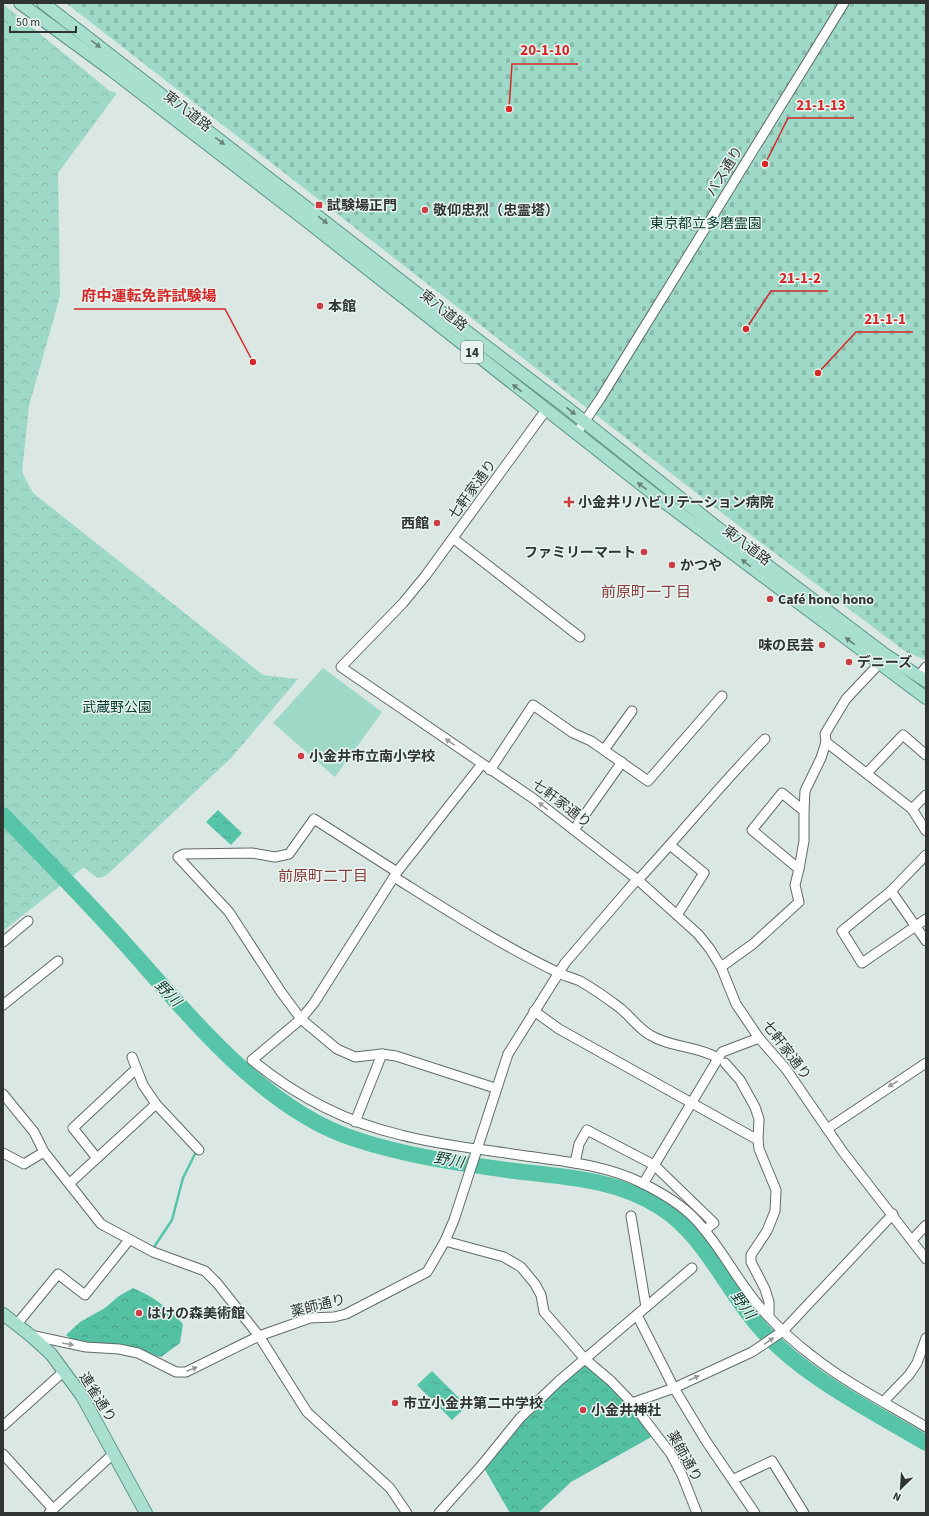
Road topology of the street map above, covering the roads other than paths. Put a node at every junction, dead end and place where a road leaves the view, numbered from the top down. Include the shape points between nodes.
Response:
1 (20, 3) edge
2 (43, 3) edge
3 (844, 3) edge
4 (503, 359) junction
5 (548, 412) junction
6 (585, 422) junction
7 (576, 434) junction
8 (454, 539) junction
9 (580, 637) dead end
10 (879, 664) junction
11 (924, 675) edge
12 (722, 696) dead end
13 (926, 698) edge
14 (632, 711) dead end
15 (764, 738) dead end
16 (826, 742) junction
17 (604, 750) junction
18 (926, 756) edge
19 (622, 762) junction
20 (486, 767) junction
21 (867, 774) junction
22 (926, 795) edge
23 (912, 809) junction
24 (804, 811) junction
25 (574, 830) junction
26 (926, 831) edge
27 (670, 845) junction
28 (926, 855) edge
29 (799, 869) junction
30 (396, 875) junction
31 (638, 880) junction
32 (891, 891) junction
33 (677, 915) junction
34 (926, 918) edge
35 (28, 921) dead end
36 (915, 926) junction
37 (926, 941) edge
38 (3, 942) edge
39 (58, 961) dead end
40 (721, 967) junction
41 (558, 973) junction
42 (3, 1006) edge
43 (534, 1011) junction
44 (301, 1019) junction
45 (759, 1038) junction
46 (382, 1054) junction
47 (132, 1057) dead end
48 (721, 1060) junction
49 (926, 1063) edge
50 (136, 1069) junction
51 (495, 1088) junction
52 (3, 1094) edge
53 (691, 1103) junction
54 (156, 1104) junction
55 (355, 1122) junction
56 (827, 1129) junction
57 (758, 1140) junction
58 (477, 1148) junction
59 (199, 1150) dead end
60 (44, 1152) junction
61 (3, 1153) edge
62 (96, 1157) junction
63 (575, 1163) junction
64 (654, 1165) junction
65 (70, 1183) junction
66 (643, 1184) junction
67 (893, 1214) junction
68 (631, 1216) dead end
69 (926, 1225) edge
70 (705, 1230) junction
71 (129, 1240) junction
72 (912, 1240) junction
73 (445, 1241) junction
74 (926, 1259) edge
75 (692, 1268) dead end
76 (646, 1307) junction
77 (3, 1314) edge
78 (637, 1315) junction
79 (769, 1317) junction
80 (17, 1324) junction
81 (783, 1331) junction
82 (30, 1335) junction
83 (259, 1336) junction
84 (926, 1338) edge
85 (585, 1359) junction
86 (64, 1372) junction
87 (674, 1388) junction
88 (884, 1401) junction
89 (632, 1403) junction
90 (3, 1426) edge
91 (926, 1427) edge
92 (3, 1454) edge
93 (113, 1454) junction
94 (734, 1479) junction
95 (51, 1511) edge
96 (146, 1513) edge
97 (407, 1513) edge
98 (439, 1513) edge
99 (697, 1513) edge
100 (755, 1513) edge
101 (804, 1513) edge

5 -> 1 main road, 東八道路 / 14 via 110,69
2 -> 4 main road, 東八道路 / 14
3 - 6 street, バス通り
4 - 5 main road via 552,405 554,409
4 -> 6 main road, 東八道路 / 14
5 - 7 main road, 東八道路 / 14
5 - 8 street, 七軒家通り
6 - 7 street, バス通り
6 - 11 main road, 東八道路 / 14 via 720,530 887,656
10 -> 7 main road, 東八道路 / 14
8 - 9 street
20 -> 8 street, 七軒家通り via 342,667 403,603
10 - 13 main road, 東八道路 / 14
10 - 16 street via 842,705 825,734
12 - 19 street via 648,781
14 - 17 street
15 - 27 street
16 - 21 street
16 - 24 street via 819,764 805,791
17 - 19 street
17 - 20 street via 573,733 533,705
18 - 21 street via 903,735
19 - 25 street
25 -> 20 street, 七軒家通り
20 - 30 street
21 - 23 street
22 - 23 street
23 - 26 street
24 - 29 street via 804,841
24 - 29 street via 782,793 752,830
25 - 31 street, 七軒家通り
27 - 31 street
27 - 33 street via 704,873
28 - 32 street
29 - 40 street via 795,885 799,902 753,944
30 - 41 street via 450,913
30 - 44 street via 314,1003
30 - 44 street via 314,819 289,854 275,857 252,854 184,854 178,857 229,912 280,992
31 - 33 street, 七軒家通り
31 - 41 street
32 - 36 street
32 - 36 street via 842,931 862,963
33 - 40 street, 七軒家通り via 710,948
34 - 36 street
35 - 38 street
36 - 37 street
39 - 42 street
40 - 45 street, 七軒家通り via 736,1004
41 - 43 street
41 - 48 street via 580,981 603,996 621,1009 635,1024 665,1043 700,1049
43 - 51 street via 508,1054
43 - 53 street via 559,1029
44 - 46 street via 337,1049 355,1057
44 - 55 street via 252,1060 304,1097
45 - 48 street via 722,1052
45 - 56 street, 七軒家通り via 786,1069
46 - 51 street via 396,1056
46 - 55 street
47 - 50 street
48 - 53 street
48 - 57 street via 740,1080 755,1106 759,1119
49 -> 56 street
50 - 54 street
50 - 62 street via 73,1128
51 - 58 street
52 - 60 street via 34,1132
53 - 57 street
53 - 64 street
54 - 59 street
54 - 62 street
55 - 58 street via 401,1136
56 - 67 street, 七軒家通り
57 - 79 street via 759,1149 776,1190 775,1211 767,1231 751,1255 751,1262 769,1302
58 - 63 street
58 - 73 street
60 - 61 street via 24,1164
60 - 65 street
62 - 65 street
63 - 64 street via 579,1144 587,1130
63 - 66 street via 615,1171
64 - 66 street
64 - 70 street via 714,1223
65 - 71 street via 101,1224
66 - 70 street via 682,1208
67 - 72 street, 七軒家通り
67 - 81 street
68 - 76 street
69 - 72 street
70 - 79 street via 751,1298
71 - 80 street via 84,1295 58,1274
71 - 83 street via 153,1252 205,1271
72 - 74 street, 七軒家通り
73 - 83 street, 薬師通り via 427,1272 346,1314 334,1318 310,1318
73 - 85 street, 薬師通り via 504,1257 521,1267 536,1284 544,1312
75 - 76 street
76 - 78 street
77 - 80 main road, 連雀通り
78 - 85 street
78 - 87 street
79 - 81 street
80 - 82 main road, 連雀通り
87 -> 81 street via 754,1351
81 - 88 street via 810,1355
82 -> 83 street, 薬師通り via 102,1350 119,1349 138,1353 176,1372 186,1372
82 - 86 main road, 連雀通り via 51,1354
83 - 97 street via 307,1412 390,1488
84 - 88 street via 917,1363 909,1375
85 - 89 street, 薬師通り
85 - 98 street via 520,1418 482,1466
86 - 90 street
86 - 93 main road, 連雀通り via 90,1410
87 - 89 street
87 - 94 street via 706,1441
88 - 91 street
89 - 99 street, 薬師通り via 671,1454
92 - 95 street
93 - 95 street
93 - 96 main road, 連雀通り
94 - 100 street
94 - 101 street via 772,1461

